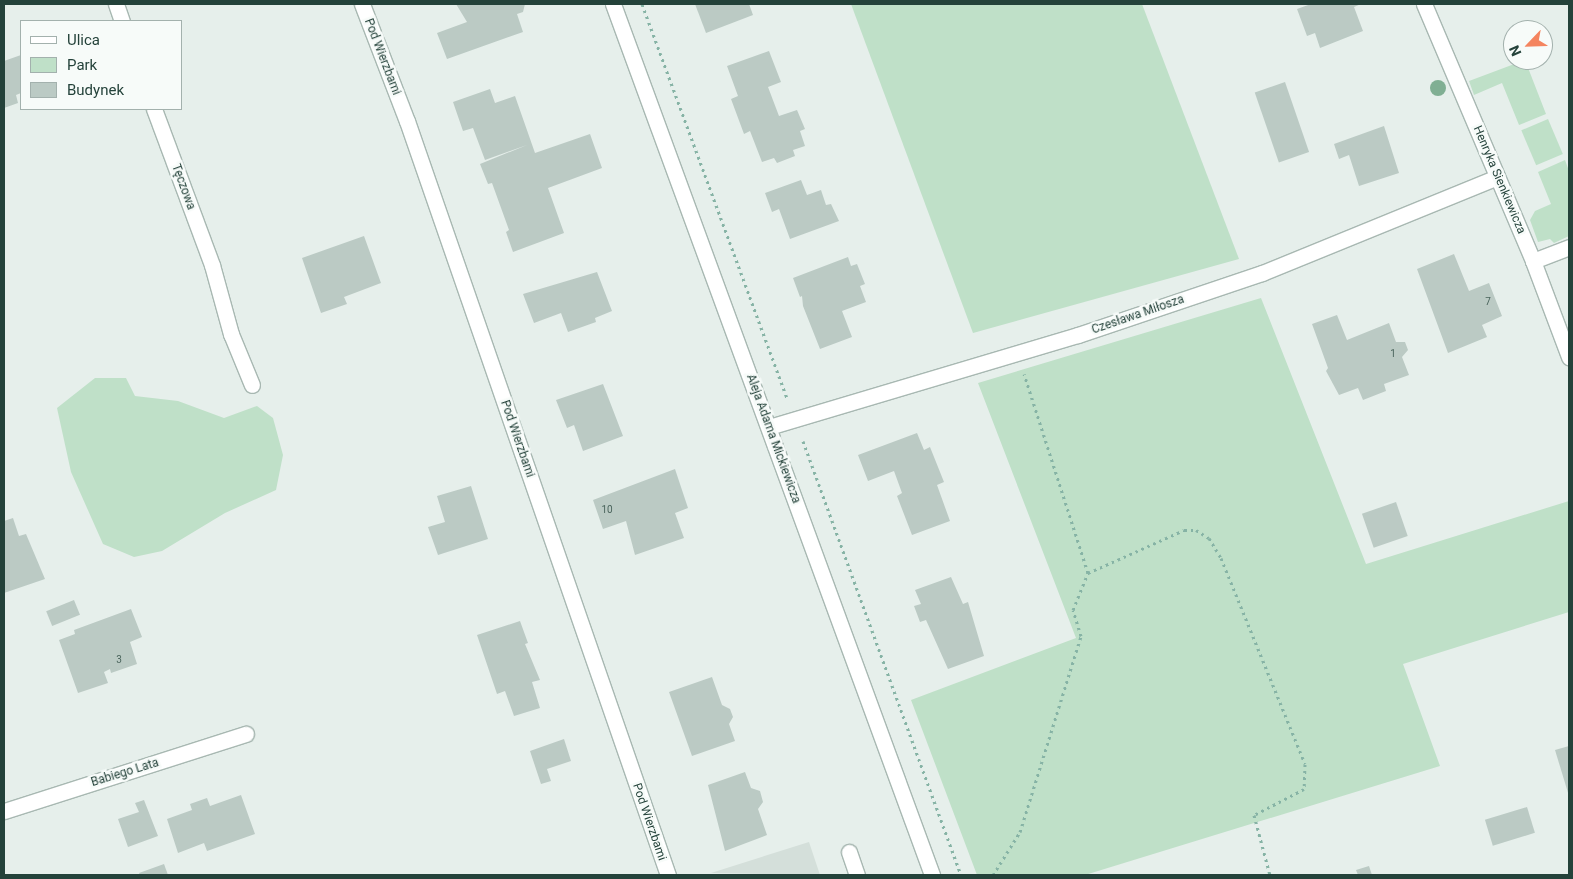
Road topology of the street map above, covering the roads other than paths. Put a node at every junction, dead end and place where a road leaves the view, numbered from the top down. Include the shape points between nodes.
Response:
1 (116, 4) edge
2 (362, 4) edge
3 (613, 4) edge
4 (1424, 4) edge
5 (122, 20) edge
6 (154, 110) edge
7 (1497, 177) junction
8 (1569, 247) edge
9 (1533, 261) junction
10 (1569, 357) edge
11 (252, 385) dead end
12 (769, 427) junction
13 (246, 734) dead end
14 (4, 811) edge
15 (849, 852) dead end
16 (668, 875) edge
17 (857, 875) edge
18 (932, 875) edge

1 - 5 street
2 - 16 street, Pod Wierzbami via 413,139
3 - 12 street, Aleja Adama Mickiewicza
4 - 7 street, Henryka Sienkiewicza
6 - 11 street, Tęczowa via 212,265 231,334
7 - 9 street, Henryka Sienkiewicza
7 - 12 street, Czesława Miłosza via 1262,273 1017,353
8 - 9 street
9 - 10 street, Henryka Sienkiewicza
12 - 18 street, Aleja Adama Mickiewicza
13 - 14 street, Babiego Lata
15 - 17 street

